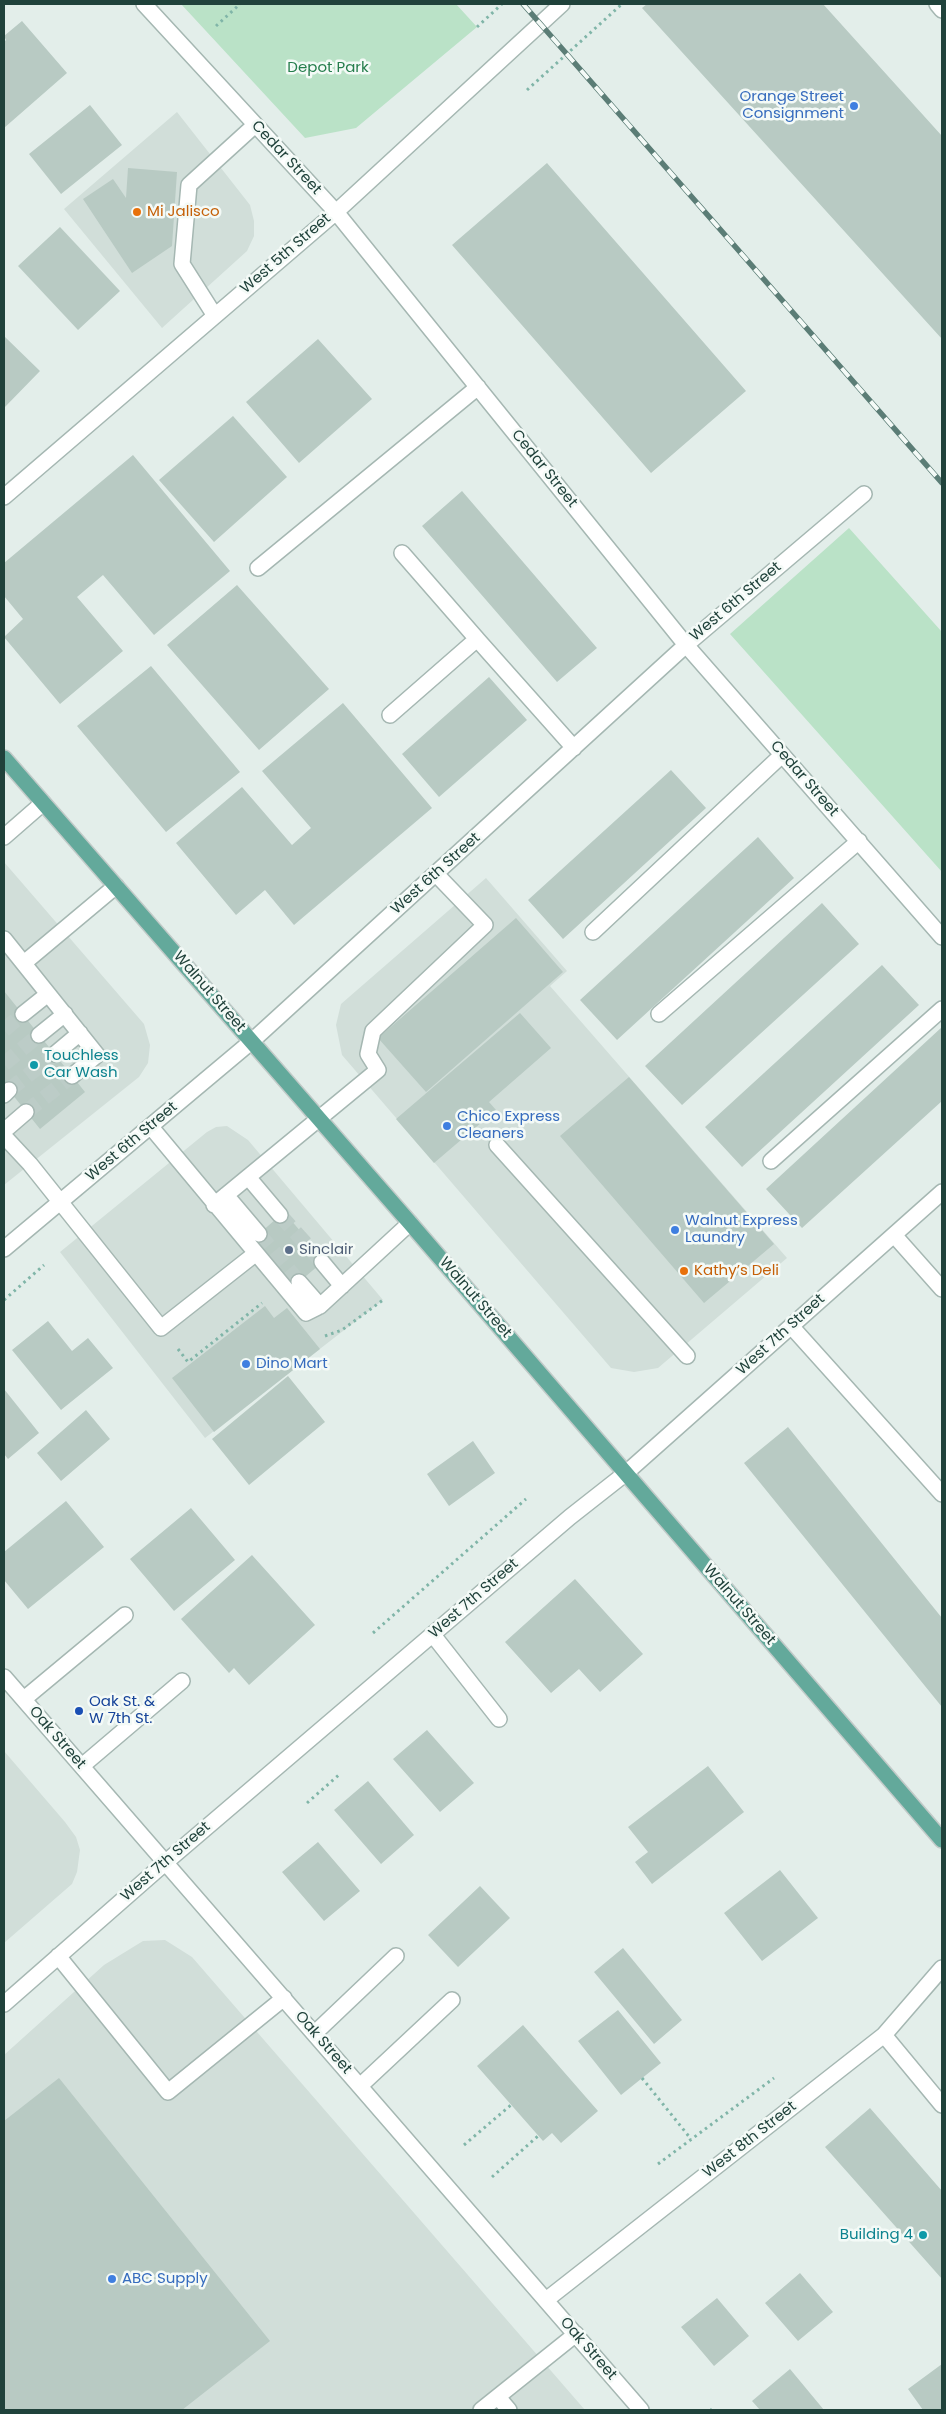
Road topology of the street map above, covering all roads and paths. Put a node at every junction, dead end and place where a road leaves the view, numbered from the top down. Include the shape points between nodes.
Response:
1 (144, 4) edge
2 (240, 4) edge
3 (502, 4) edge
4 (562, 4) edge
5 (622, 4) edge
6 (937, 4) edge
7 (942, 10) edge
8 (216, 26) dead end
9 (477, 27) dead end
10 (527, 90) dead end
11 (255, 124) junction
12 (336, 212) junction
13 (215, 316) junction
14 (478, 388) junction
15 (864, 494) dead end
16 (4, 497) edge
17 (402, 553) dead end
18 (258, 568) dead end
19 (477, 638) junction
20 (686, 645) junction
21 (390, 715) dead end
22 (574, 748) junction
23 (782, 755) junction
24 (4, 758) edge
25 (43, 803) junction
26 (4, 837) edge
27 (859, 841) junction
28 (436, 874) junction
29 (116, 886) junction
30 (592, 932) dead end
31 (942, 937) edge
32 (4, 939) edge
33 (14, 960) edge
34 (48, 994) junction
35 (942, 1009) edge
36 (23, 1014) tunnel mouth
37 (65, 1014) junction
38 (659, 1014) dead end
39 (80, 1033) junction
40 (39, 1034) tunnel mouth
41 (252, 1041) junction
42 (54, 1054) tunnel mouth
43 (72, 1076) tunnel mouth
44 (26, 1112) tunnel mouth
45 (320, 1119) junction
46 (150, 1127) junction
47 (4, 1131) edge
48 (4, 1136) edge
49 (496, 1145) dead end
50 (771, 1161) dead end
51 (248, 1177) junction
52 (942, 1192) edge
53 (220, 1200) junction
54 (60, 1202) junction
55 (280, 1215) tunnel mouth
56 (410, 1223) junction
57 (259, 1234) tunnel mouth
58 (894, 1235) junction
59 (6, 1241) edge
60 (255, 1254) junction
61 (322, 1262) tunnel mouth
62 (44, 1265) dead end
63 (299, 1282) tunnel mouth
64 (342, 1286) junction
65 (942, 1289) edge
66 (269, 1298) dead end
67 (4, 1300) edge
68 (383, 1300) dead end
69 (320, 1306) junction
70 (791, 1326) junction
71 (317, 1335) dead end
72 (686, 1356) dead end
73 (188, 1362) dead end
74 (626, 1473) junction
75 (942, 1494) edge
76 (526, 1499) dead end
77 (125, 1615) dead end
78 (373, 1633) dead end
79 (433, 1634) junction
80 (4, 1677) edge
81 (182, 1681) dead end
82 (24, 1699) junction
83 (499, 1719) dead end
84 (82, 1766) junction
85 (341, 1773) dead end
86 (307, 1803) dead end
87 (942, 1840) edge
88 (166, 1862) junction
89 (58, 1956) junction
90 (396, 1956) dead end
91 (942, 1968) edge
92 (284, 1998) junction
93 (452, 2000) dead end
94 (4, 2004) edge
95 (315, 2033) junction
96 (884, 2035) junction
97 (642, 2078) dead end
98 (774, 2078) dead end
99 (360, 2086) junction
100 (511, 2104) dead end
101 (942, 2105) edge
102 (538, 2136) dead end
103 (691, 2139) junction
104 (464, 2145) dead end
105 (658, 2164) dead end
106 (492, 2177) dead end
107 (546, 2300) junction
108 (576, 2334) junction
109 (498, 2397) junction
110 (481, 2410) edge
111 (509, 2410) edge
112 (642, 2410) edge

1 - 11 street, Cedar Street
2 - 8 path
3 - 9 path
4 - 12 street, West 5th Street
5 - 10 path
6 - 7 street
11 - 12 street, Cedar Street
11 - 13 street via 189,185 182,264
12 - 13 street, West 5th Street
12 - 14 street, Cedar Street
13 - 16 street, West 5th Street
14 - 18 street
14 - 20 street, Cedar Street
15 - 20 street, West 6th Street
17 - 19 street
19 - 21 street
19 - 22 street
20 - 22 street, West 6th Street
20 - 23 street, Cedar Street
22 - 28 street, West 6th Street
23 - 27 street, Cedar Street
23 - 30 street
24 - 25 main road, Walnut Street
25 - 26 street
25 - 29 main road, Walnut Street
27 - 31 street, Cedar Street
27 - 38 street
28 - 41 street, West 6th Street
28 - 45 street via 485,925 373,1031 368,1054 378,1070
29 - 33 street
29 - 41 main road, Walnut Street
32 - 33 street
33 - 34 street
34 - 36 street
34 - 37 street
35 - 50 street
37 - 39 street
37 - 40 street
39 - 42 street
39 - 43 street via 97,1055
41 - 45 main road, Walnut Street
41 - 46 street, West 6th Street
44 - 47 street
45 - 51 street
45 - 56 main road, Walnut Street
46 - 53 street
46 - 54 street, West 6th Street
48 - 54 street
49 - 72 street
51 - 53 street
51 - 55 street
52 - 58 street, West 7th Street
53 - 57 street
53 - 60 street
54 - 59 street, West 6th Street
54 - 60 street via 161,1328
56 - 64 street
56 - 74 main road, Walnut Street
58 - 65 street
58 - 70 street, West 7th Street
60 - 69 street via 306,1312
61 - 64 street
62 - 67 path
63 - 69 street
64 - 69 street
66 - 73 path
68 - 71 path via 342,1330 331,1335
70 - 74 street, West 7th Street
70 - 75 street
74 - 79 street, West 7th Street
74 - 87 main road, Walnut Street
76 - 78 path
77 - 82 street
79 - 83 street
79 - 88 street, West 7th Street
80 - 82 street, Oak Street
81 - 84 street
82 - 84 street, Oak Street
84 - 88 street, Oak Street
85 - 86 path
88 - 89 street, West 7th Street
88 - 92 street, Oak Street
89 - 92 street via 168,2092
89 - 94 street, West 7th Street
90 - 95 street
91 - 96 street, West 8th Street
92 - 95 street, Oak Street
93 - 99 street
95 - 99 street, Oak Street
96 - 101 street
96 - 107 street, West 8th Street
97 - 103 path
98 - 103 path
99 - 107 street, Oak Street
100 - 104 path
102 - 106 path
103 - 105 path
107 - 108 street, Oak Street
108 - 109 street
108 - 112 street, Oak Street
109 - 110 street
109 - 111 street

